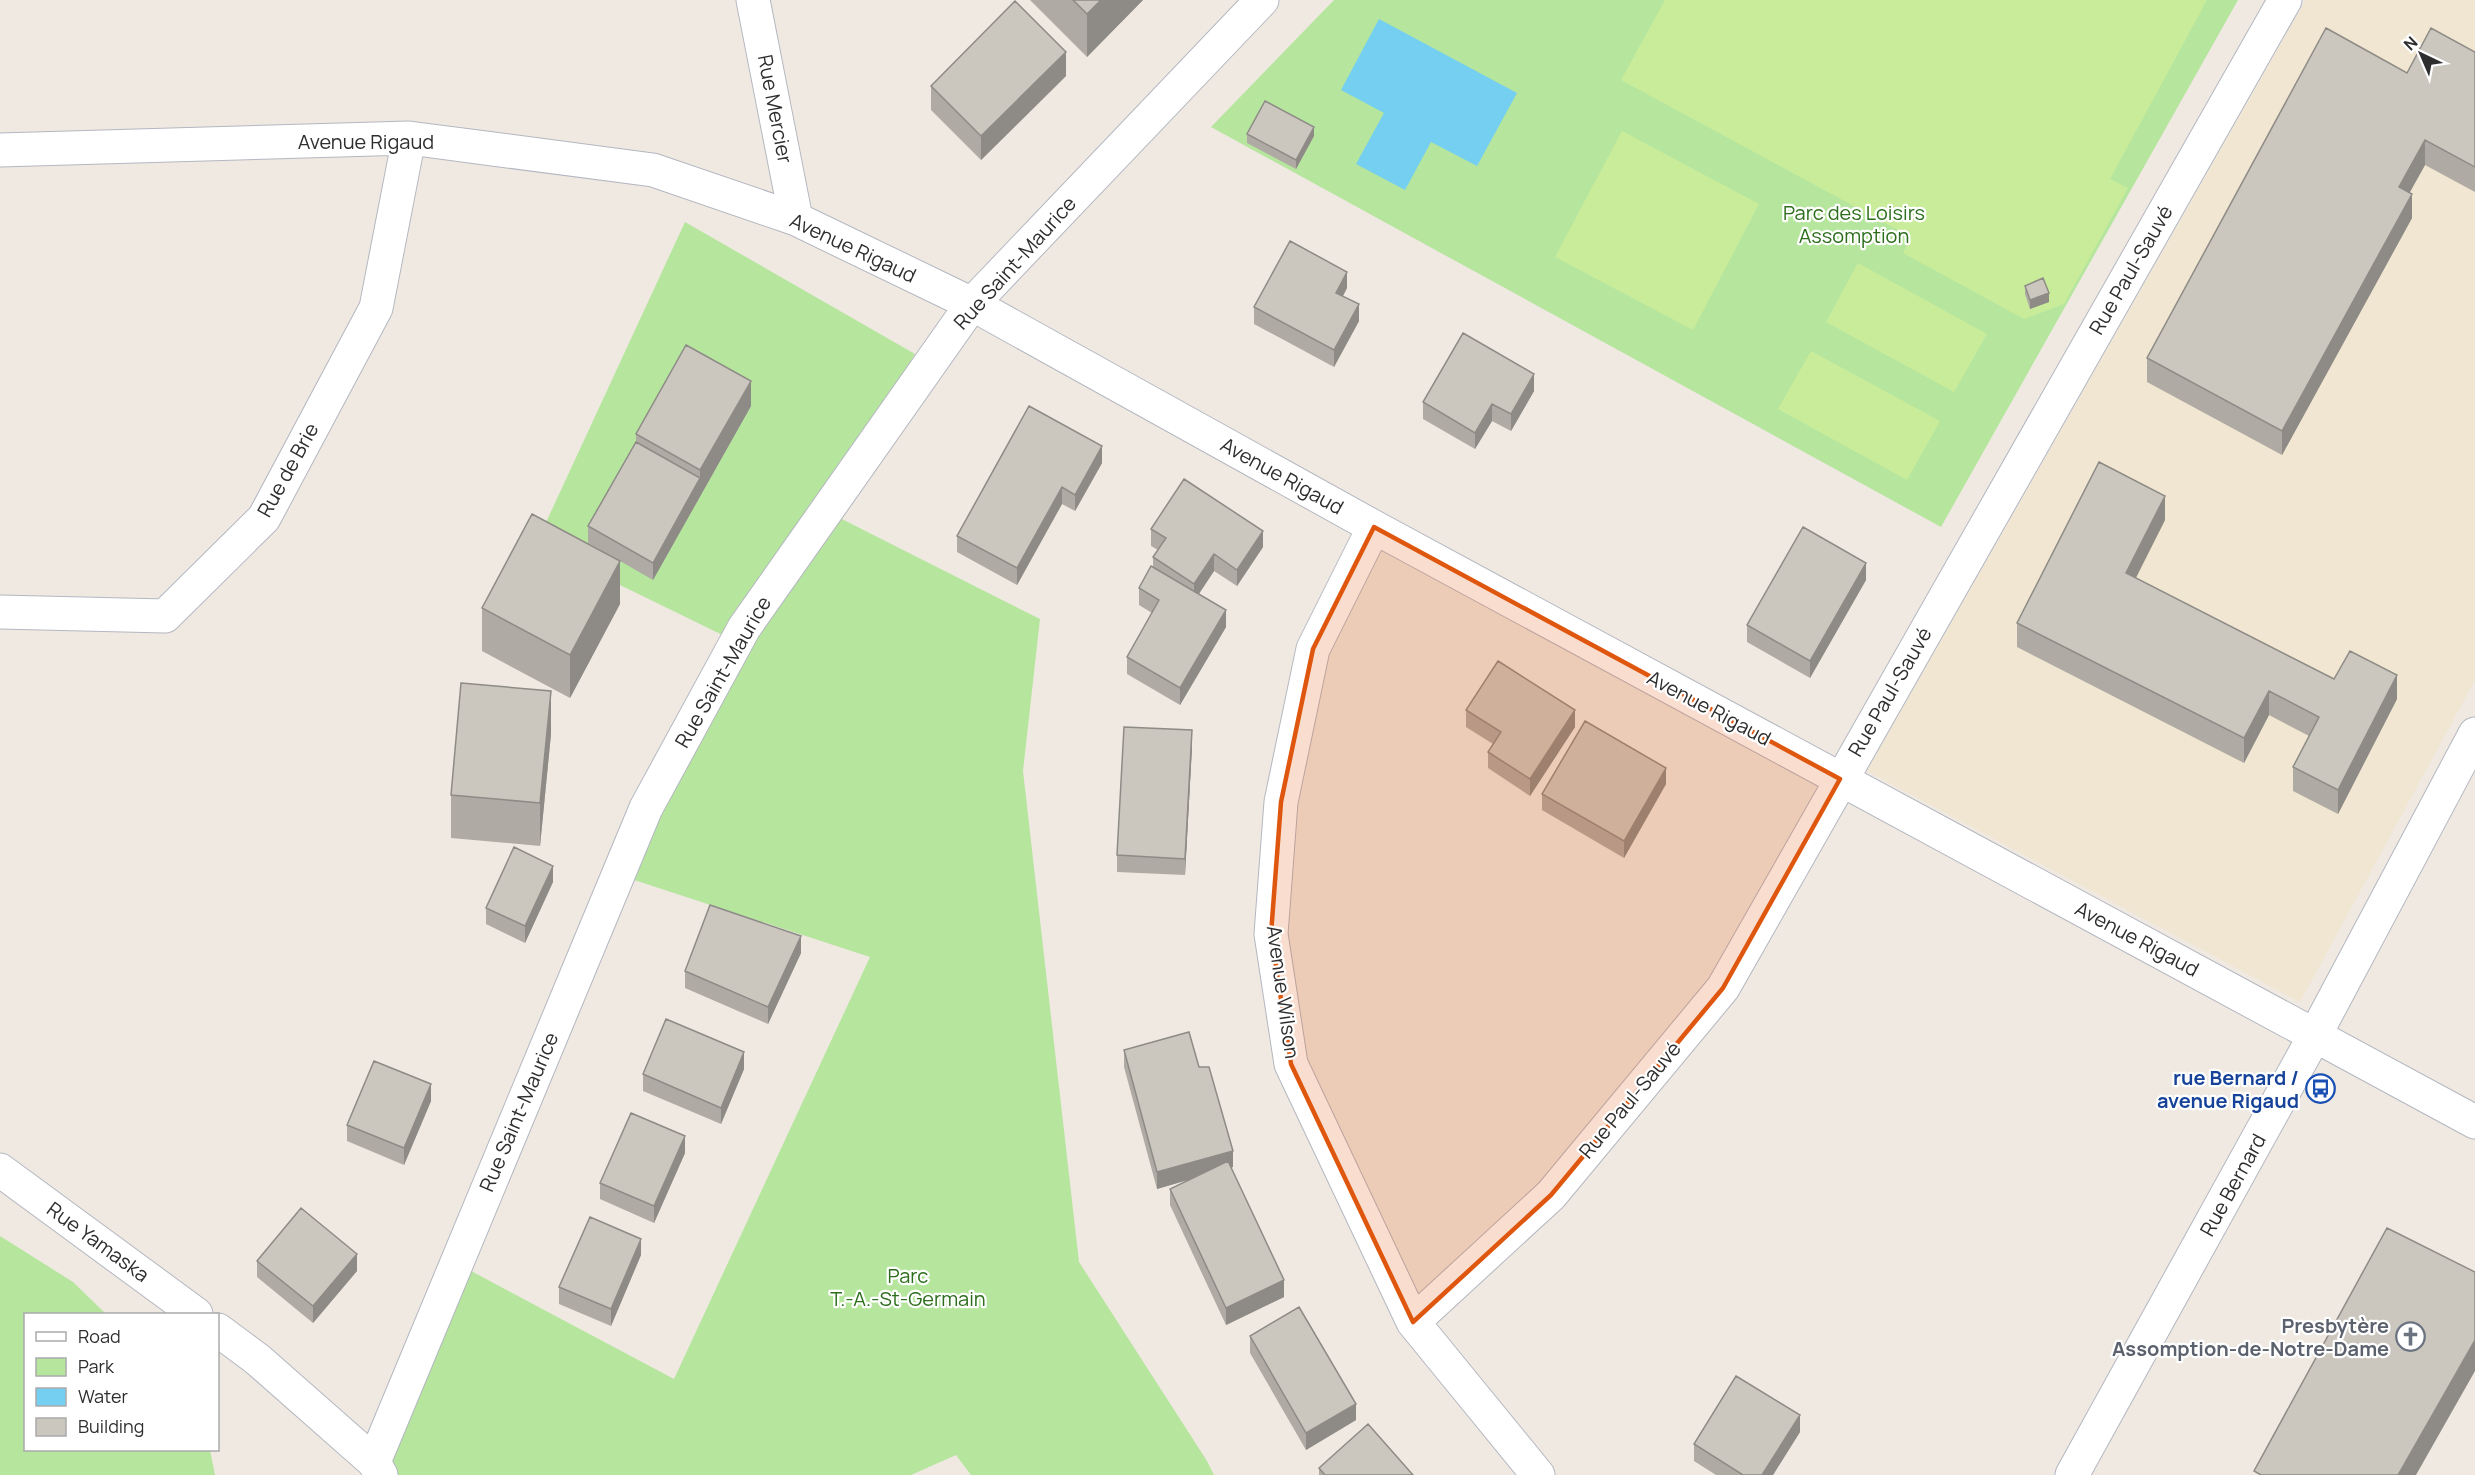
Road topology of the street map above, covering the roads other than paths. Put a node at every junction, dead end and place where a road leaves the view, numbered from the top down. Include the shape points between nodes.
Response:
1 (753, 0) edge
2 (1262, 0) edge
3 (2285, 0) edge
4 (409, 138) junction
5 (0, 150) edge
6 (796, 219) junction
7 (972, 304) junction
8 (1374, 527) junction
9 (0, 612) edge
10 (2475, 734) edge
11 (1840, 779) junction
12 (2315, 1035) junction
13 (2475, 1122) edge
14 (0, 1170) edge
15 (195, 1313) edge
16 (1413, 1322) junction
17 (219, 1331) edge
18 (377, 1468) edge
19 (1538, 1475) edge
20 (2072, 1475) edge

1 - 6 street, Rue Mercier
2 - 7 street, Rue Saint-Maurice
3 - 11 street, Rue Paul-Sauvé
4 - 5 street, Avenue Rigaud
4 - 6 street, Avenue Rigaud via 652,170
4 - 9 street, Rue de Brie via 376,308 264,518 165,616
6 - 7 street, Avenue Rigaud
7 - 8 street, Avenue Rigaud
7 - 18 street, Rue Saint-Maurice via 744,628 646,808
8 - 11 street, Avenue Rigaud
8 - 16 street, Avenue Wilson via 1313,649 1281,802 1271,934 1291,1064
10 - 12 street, Rue Bernard
11 - 12 street, Avenue Rigaud
11 - 16 street, Rue Paul-Sauvé via 1723,988 1551,1195
12 - 13 street, Avenue Rigaud
12 - 20 street, Rue Bernard
14 - 15 street, Rue Yamaska
16 - 19 street, Avenue Wilson
17 - 18 street via 257,1359

